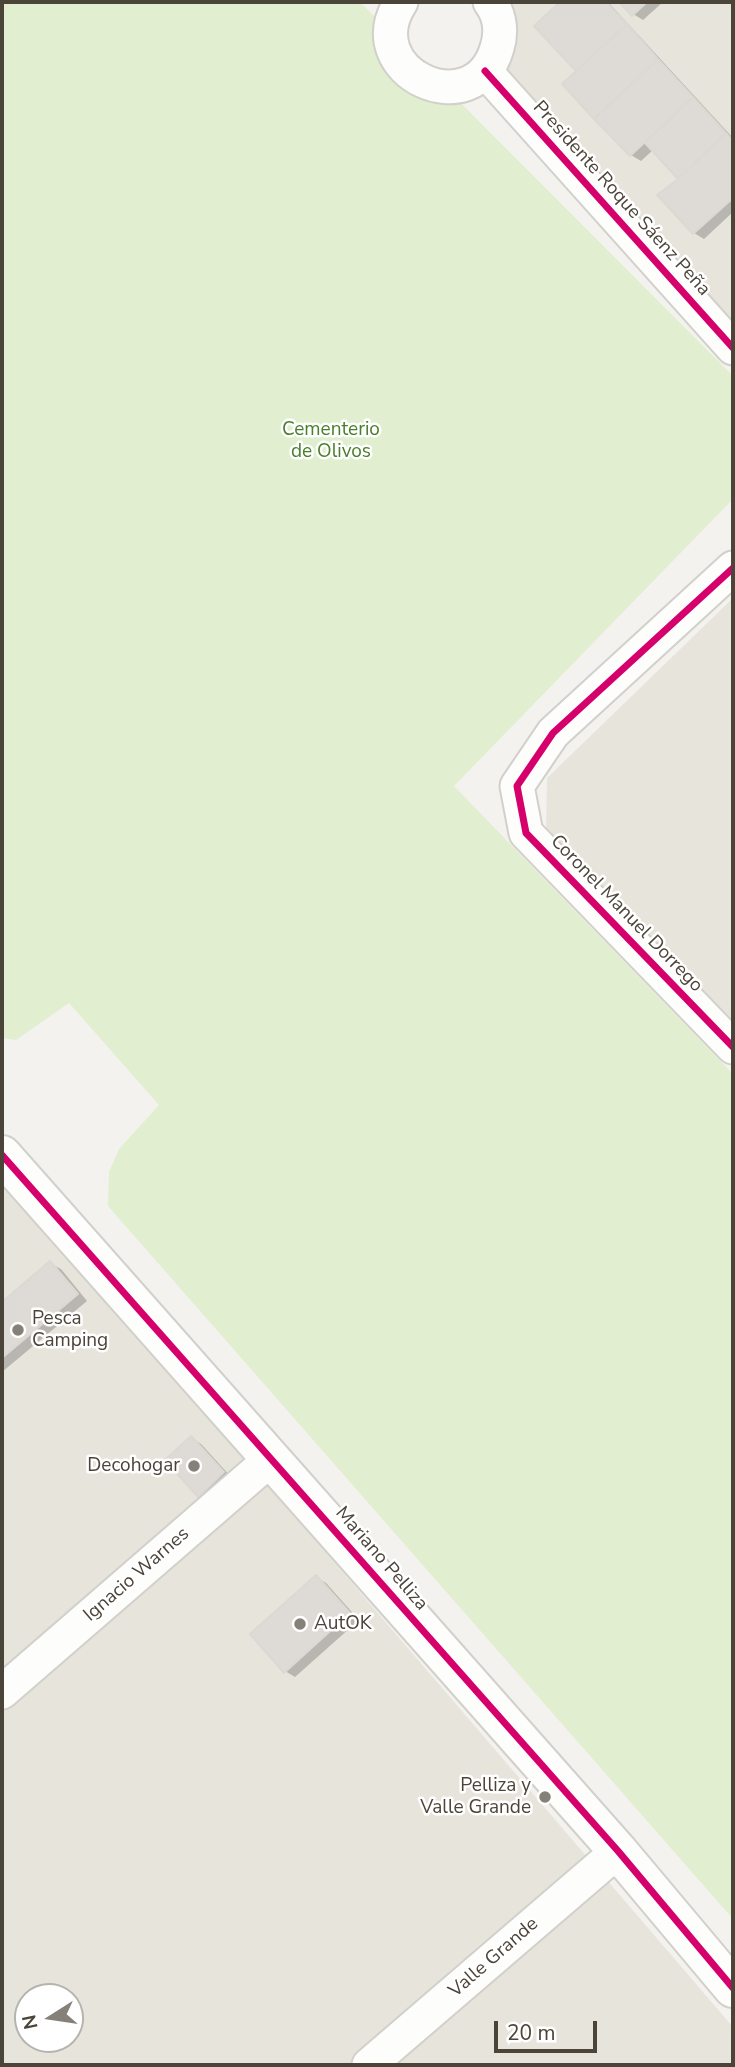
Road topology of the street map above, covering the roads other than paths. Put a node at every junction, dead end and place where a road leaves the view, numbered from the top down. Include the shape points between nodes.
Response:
1 (401, 2) edge
2 (490, 2) edge
3 (485, 71) junction
4 (733, 348) edge
5 (733, 568) edge
6 (733, 1046) edge
7 (2, 1154) edge
8 (272, 1458) junction
9 (2, 1692) edge
10 (618, 1851) junction
11 (733, 1988) edge
12 (369, 2065) edge

1 - 3 street via 391,37 405,69 427,85 454,87
2 - 3 street via 500,24 499,41
3 - 4 street, Presidente Roque Sáenz Peña
5 - 6 street, Coronel Manuel Dorrego via 553,733 517,786 526,833
7 - 8 street, Mariano Pelliza
8 - 9 street, Ignacio Warnes
8 - 10 street, Mariano Pelliza
10 - 11 street, Mariano Pelliza
10 - 12 street, Valle Grande

